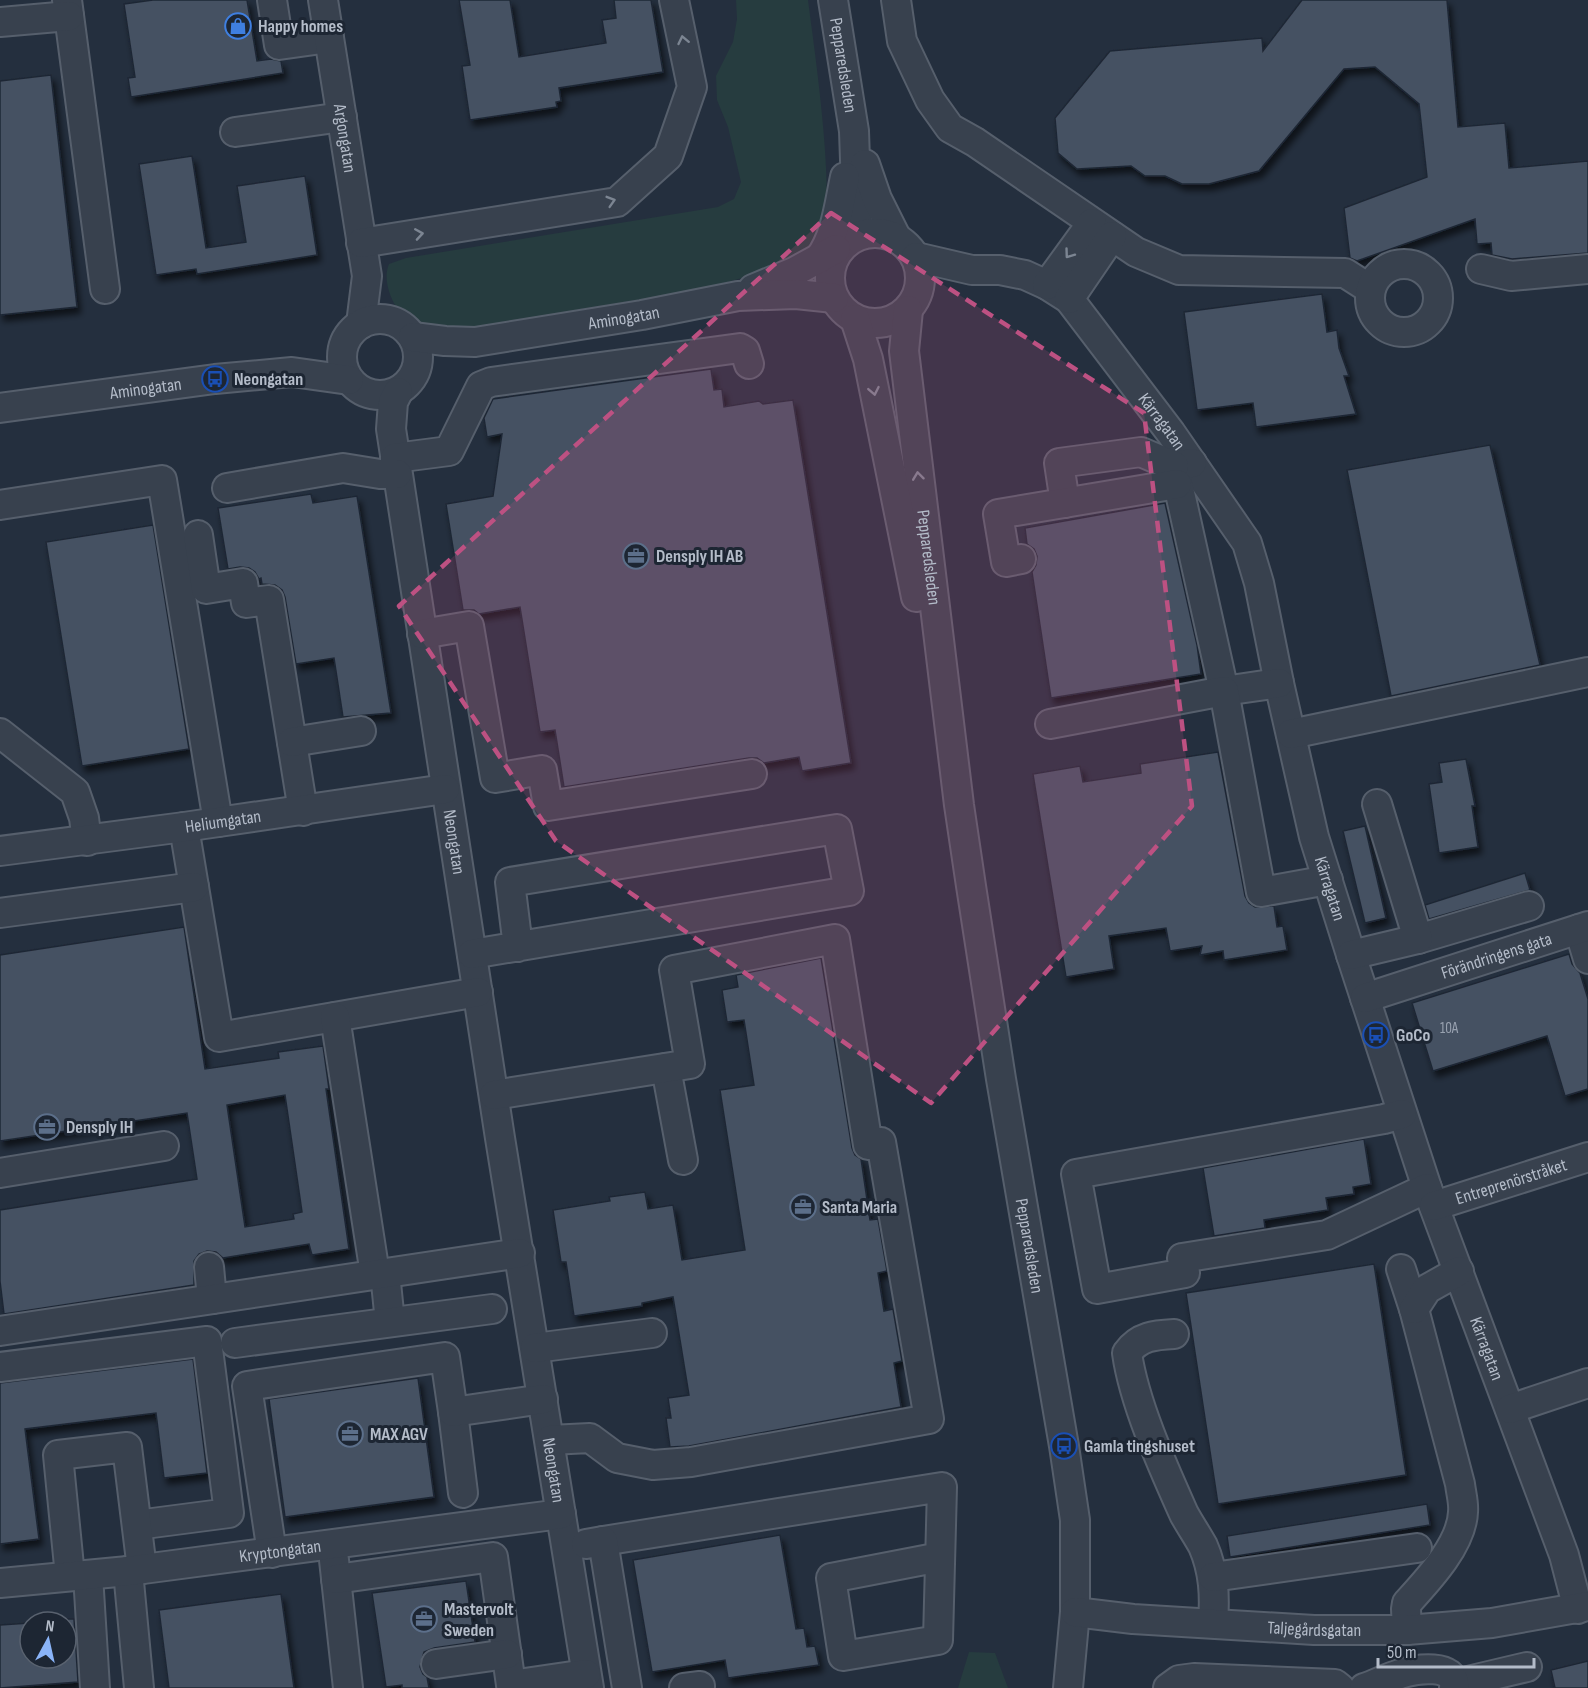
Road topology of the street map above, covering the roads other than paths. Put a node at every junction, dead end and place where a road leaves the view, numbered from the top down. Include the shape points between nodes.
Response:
1 (272, 0) edge
2 (323, 0) edge
3 (674, 0) edge
4 (833, 0) edge
5 (896, 0) edge
6 (68, 8) edge
7 (0, 22) edge
8 (329, 38) junction
9 (342, 117) junction
10 (854, 130) junction
11 (235, 132) dead end
12 (1102, 230) junction
13 (849, 241) junction
14 (361, 243) junction
15 (906, 247) junction
16 (819, 259) junction
17 (1481, 269) dead end
18 (1588, 269) edge
19 (972, 270) junction
20 (367, 276) junction
21 (105, 289) dead end
22 (1370, 289) dead end
23 (1058, 292) junction
24 (738, 296) junction
25 (834, 298) junction
26 (912, 304) junction
27 (857, 327) junction
28 (404, 329) junction
29 (353, 332) junction
30 (475, 342) junction
31 (749, 364) dead end
32 (292, 372) junction
33 (407, 382) junction
34 (359, 387) junction
35 (0, 408) edge
36 (390, 429) junction
37 (396, 466) junction
38 (1181, 471) junction
39 (227, 488) dead end
40 (1065, 503) junction
41 (0, 505) edge
42 (198, 535) dead end
43 (1021, 559) dead end
44 (422, 634) junction
45 (1588, 672) edge
46 (1279, 683) junction
47 (1224, 691) junction
48 (1050, 724) dead end
49 (361, 731) dead end
50 (0, 733) edge
51 (1291, 734) junction
52 (292, 742) junction
53 (752, 774) dead end
54 (445, 789) junction
55 (1377, 804) dead end
56 (959, 805) junction
57 (303, 811) junction
58 (218, 822) junction
59 (184, 827) junction
60 (87, 840) junction
61 (0, 850) edge
62 (1328, 880) junction
63 (194, 887) junction
64 (1529, 906) dead end
65 (0, 913) edge
66 (1583, 928) edge
67 (1418, 939) junction
68 (518, 947) junction
69 (472, 954) junction
70 (1351, 955) junction
71 (1588, 958) edge
72 (478, 992) junction
73 (1365, 998) junction
74 (335, 1017) junction
75 (666, 1068) junction
76 (494, 1095) junction
77 (1402, 1114) junction
78 (164, 1146) dead end
79 (1588, 1157) edge
80 (683, 1161) dead end
81 (0, 1173) edge
82 (1430, 1197) junction
83 (520, 1253) junction
84 (209, 1267) dead end
85 (1401, 1269) dead end
86 (1459, 1271) junction
87 (380, 1274) junction
88 (219, 1297) junction
89 (492, 1309) dead end
90 (1414, 1309) junction
91 (390, 1322) junction
92 (0, 1331) edge
93 (652, 1333) dead end
94 (1174, 1334) dead end
95 (235, 1343) dead end
96 (535, 1348) junction
97 (0, 1367) edge
98 (1588, 1383) edge
99 (543, 1399) junction
100 (1510, 1409) junction
101 (453, 1412) junction
102 (550, 1440) junction
103 (463, 1493) dead end
104 (561, 1514) junction
105 (137, 1525) junction
106 (603, 1541) junction
107 (332, 1546) junction
108 (566, 1547) junction
109 (1416, 1548) dead end
110 (272, 1552) junction
111 (940, 1557) junction
112 (135, 1570) junction
113 (79, 1576) junction
114 (1213, 1577) junction
115 (336, 1579) junction
116 (0, 1583) edge
117 (1583, 1607) edge
118 (1075, 1612) junction
119 (1213, 1623) junction
120 (1418, 1630) junction
121 (507, 1654) junction
122 (436, 1664) dead end
123 (1527, 1667) dead end
124 (1427, 1679) edge
125 (588, 1681) edge
126 (1455, 1686) edge
127 (96, 1688) edge
128 (139, 1688) edge
129 (348, 1688) edge
130 (627, 1688) edge
131 (1068, 1688) edge
132 (1168, 1688) edge
133 (1340, 1688) edge
134 (1364, 1688) edge

1 - 8 street via 279,45
2 - 8 street, Argongatan
14 -> 3 street via 617,202 668,156 692,87
4 - 10 street, Pepparedsleden
5 - 12 street via 902,41 930,100 950,128
6 - 7 street
6 - 21 street
8 - 9 street, Argongatan
9 - 11 street
9 - 14 street, Argongatan
10 - 13 street, Pepparedsleden via 857,218
10 - 15 street, Pepparedsleden via 877,199
10 - 16 street via 834,230
12 - 22 street via 1136,252 1179,270 1345,273
12 - 23 street
13 - 15 street via 875,232
13 - 16 street, Aminogatan
13 - 25 street via 835,256 830,270
14 - 20 street, Argongatan
15 - 19 street
15 - 26 street via 921,270 921,284
16 - 24 street, Aminogatan
17 - 18 street via 1511,276
19 - 23 street via 1025,275
19 - 26 street via 938,283
20 - 28 street, Argongatan
20 - 29 street, Argongatan
23 - 38 street, Kärragatan
24 - 25 street, Aminogatan via 796,294
24 - 27 street
24 - 30 street, Aminogatan
25 - 27 street
26 - 27 street via 897,319
56 -> 26 street, Pepparedsleden via 904,351
27 -> 56 street, Pepparedsleden via 868,359
28 - 29 street via 384,319 372,320
28 - 30 street, Aminogatan via 445,341
28 - 33 street via 417,348 418,361
29 - 32 street, Aminogatan
29 - 34 street via 341,361 344,371
30 - 33 street, Aminogatan via 432,362
31 - 37 street via 740,348 490,382 481,386 449,451
32 - 34 street, Aminogatan
32 - 35 street, Aminogatan
33 - 34 street via 378,396
33 - 36 street, Neongatan via 393,402
34 - 36 street, Neongatan via 379,408
36 - 37 street, Neongatan
37 - 39 street via 380,474 343,468
37 - 44 street, Neongatan
38 - 40 street
38 - 40 street via 1141,452 1059,464
38 - 46 street, Kärragatan via 1247,543
38 - 47 street
40 - 43 street via 998,514 1006,562
41 - 58 street via 162,480
42 - 52 street via 206,589 243,583 246,603 269,600
44 - 53 street via 469,626 495,778 542,770 548,806
44 - 54 street, Neongatan
45 - 51 street
46 - 47 street
46 - 51 street, Kärragatan
47 - 48 street
47 - 62 street via 1261,892
49 - 52 street
50 - 60 street via 75,792
51 - 62 street, Kärragatan via 1314,837
52 - 57 street
54 - 57 street, Heliumgatan
54 - 69 street, Neongatan
55 - 67 street
56 - 118 street, Pepparedsleden via 1075,1520
57 - 58 street, Heliumgatan
58 - 59 street, Heliumgatan
59 - 60 street, Heliumgatan
59 - 63 street
60 - 61 street, Heliumgatan
62 - 70 street, Kärragatan
63 - 65 street
63 - 74 street via 219,1037
64 - 67 street
66 - 71 street
66 - 73 street, Förändringens gata
67 - 70 street
68 - 68 street via 849,891 837,829 510,882
68 - 69 street
69 - 72 street, Neongatan
70 - 73 street, Kärragatan
72 - 74 street
72 - 76 street, Neongatan
73 - 77 street, Kärragatan
74 - 87 street
75 - 76 street
75 - 80 street
75 - 102 street via 690,1064 674,970 835,939 868,1145 881,1142 929,1419 691,1462 653,1465 618,1458 590,1438
76 - 83 street, Neongatan
77 - 82 street, Kärragatan
77 - 82 street, Entreprenörstråket via 1076,1174 1097,1289 1185,1273 1182,1258 1327,1235
78 - 81 street
79 - 82 street, Entreprenörstråket
82 - 86 street, Kärragatan
83 - 87 street
83 - 96 street, Neongatan
84 - 88 street
85 - 90 street
86 - 90 street via 1428,1288
86 - 100 street, Kärragatan
87 - 88 street
87 - 91 street
88 - 92 street
89 - 91 street
90 - 120 street via 1460,1484 1463,1512 1459,1533 1431,1576 1407,1603 1406,1609
91 - 95 street
93 - 96 street
94 - 114 street via 1153,1335 1134,1343 1127,1353 1130,1372 1154,1442
96 - 99 street, Neongatan
97 - 105 street via 207,1341 229,1513
98 - 100 street
99 - 101 street
99 - 102 street, Neongatan
100 - 117 street, Kärragatan
101 - 103 street
101 - 110 street via 445,1357 247,1386
102 - 104 street, Neongatan
104 - 107 street, Kryptongatan
104 - 108 street, Neongatan
105 - 112 street
105 - 113 street via 127,1447 58,1455
106 - 108 street
106 - 111 street via 942,1487
106 - 130 street
107 - 110 street, Kryptongatan
107 - 115 street
108 - 125 street, Neongatan
109 - 114 street
110 - 112 street, Kryptongatan
111 - 111 street via 938,1640 843,1656 831,1578
112 - 113 street, Kryptongatan
112 - 128 street
113 - 116 street, Kryptongatan
113 - 127 street
114 - 119 street
115 - 121 street via 493,1557
115 - 129 street
117 - 120 street, Taljegårdsgatan via 1492,1623
118 - 119 street, Taljegårdsgatan
118 - 131 street, Pepparedsleden
119 - 120 street, Taljegårdsgatan via 1314,1630
120 - 124 street
121 - 122 street
121 - 125 street via 511,1685
123 - 126 street
124 - 126 street via 1446,1672
124 - 134 street via 1401,1673
132 - 133 street via 1179,1680 1194,1678 1335,1684

